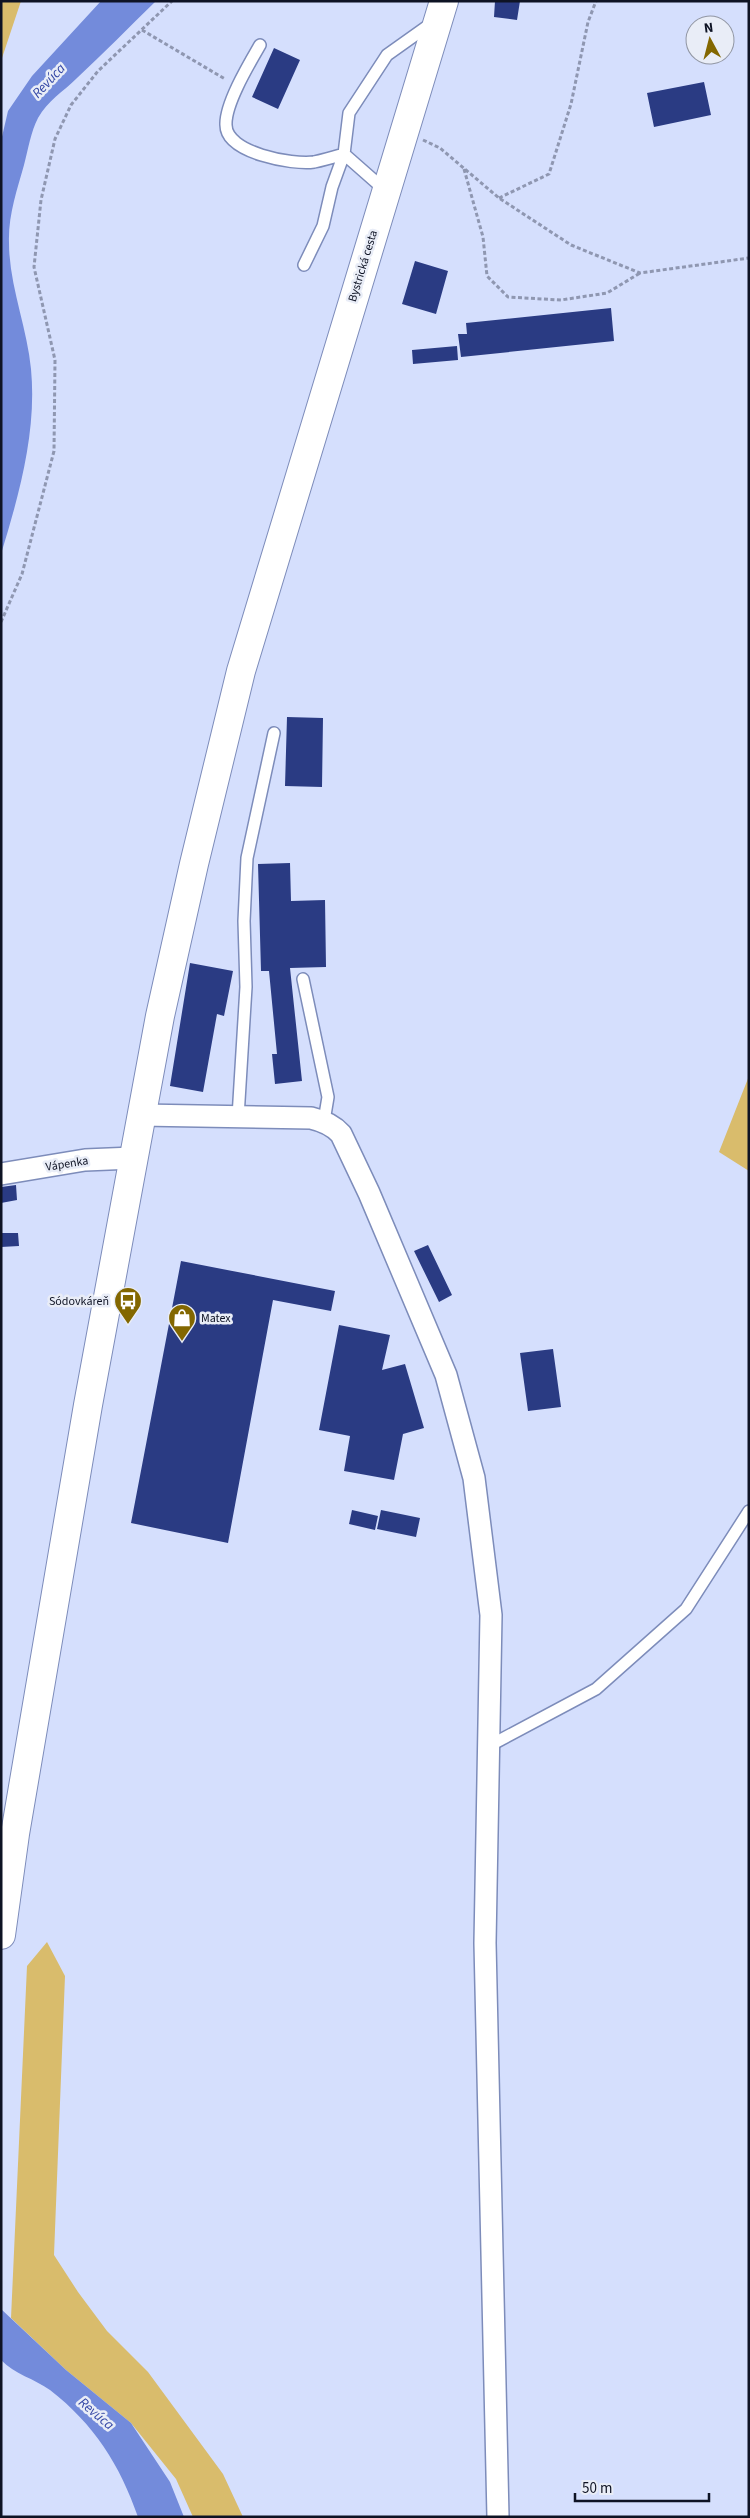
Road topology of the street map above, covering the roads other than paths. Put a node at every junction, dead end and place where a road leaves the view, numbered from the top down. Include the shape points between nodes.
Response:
1 (442, 9) edge
2 (260, 45) dead end
3 (344, 154) junction
4 (386, 191) junction
5 (304, 265) dead end
6 (274, 733) dead end
7 (303, 979) dead end
8 (141, 1115) junction
9 (238, 1117) junction
10 (324, 1121) junction
11 (133, 1158) junction
12 (1, 1174) edge
13 (749, 1511) edge
14 (489, 1746) junction
15 (1, 1935) edge
16 (498, 2517) edge

1 - 3 lane via 387,55 349,112
1 - 4 main road, Bystrická cesta
2 - 3 lane via 238,86 226,126 229,138 251,152 291,161 313,162
3 - 4 lane
3 - 5 lane via 323,226
4 - 8 main road, Bystrická cesta via 241,671 168,976
6 - 9 lane via 247,858 244,921 246,987
7 - 10 lane via 328,1097
8 - 9 street
8 - 11 main road, Bystrická cesta
9 - 10 street via 269,1115
10 - 14 street via 341,1134 446,1375 474,1478 491,1615
11 - 12 street, Vápenka via 85,1160
11 - 15 main road, Bystrická cesta via 14,1834
13 - 14 lane via 686,1609 596,1689
14 - 16 street via 485,1943

